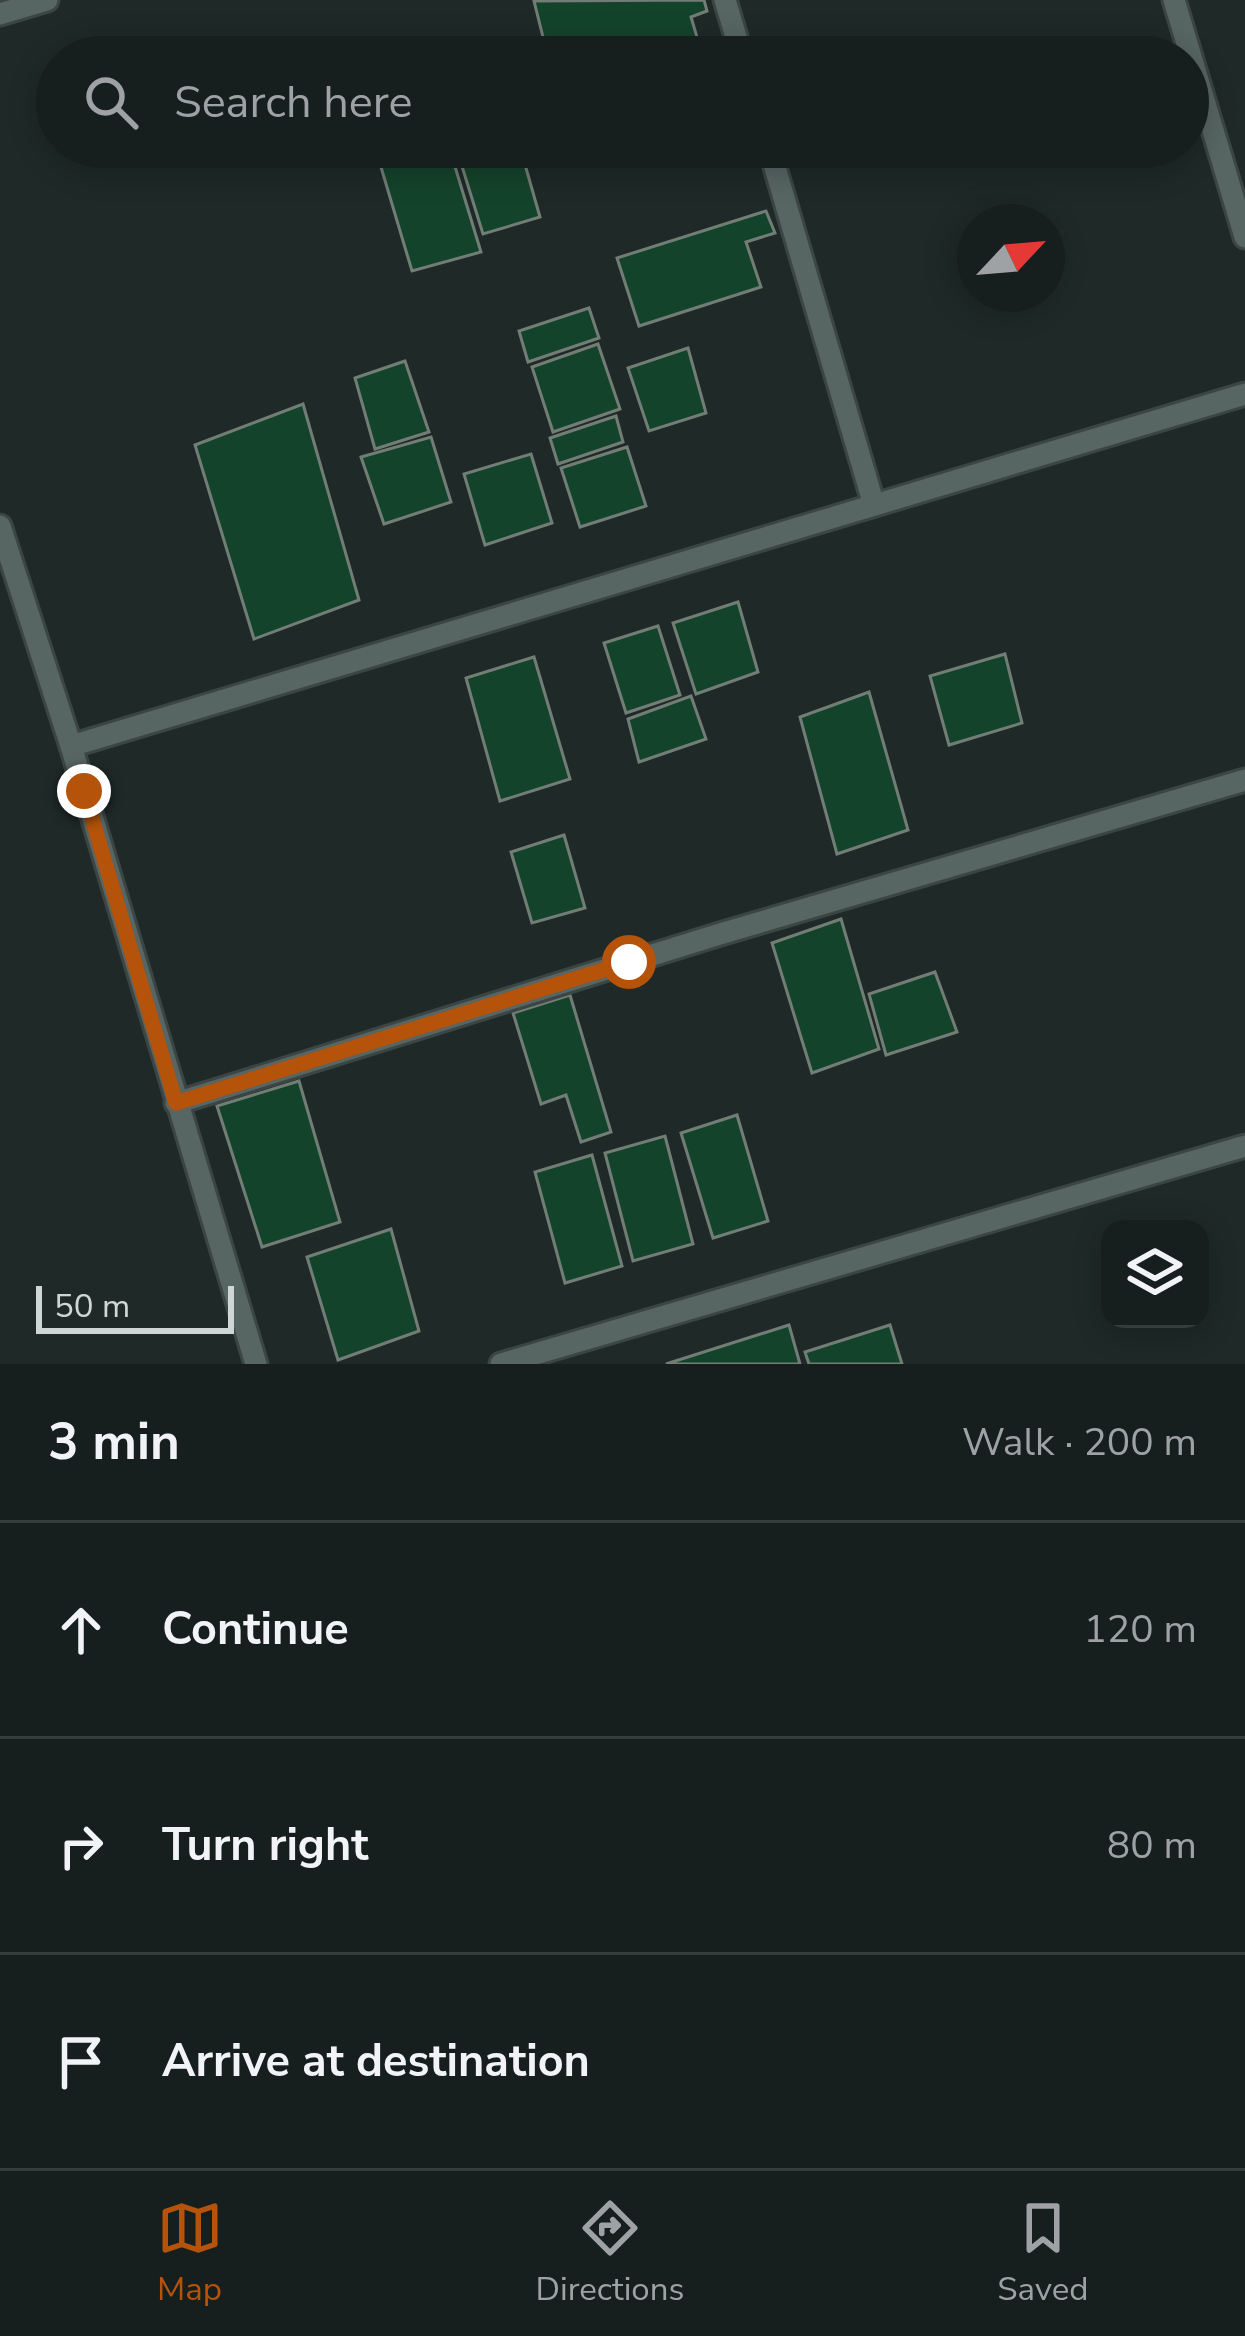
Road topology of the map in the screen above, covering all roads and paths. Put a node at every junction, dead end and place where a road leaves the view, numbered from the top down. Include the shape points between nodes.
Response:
1 (47, 0) edge
2 (725, 0) edge
3 (1174, 0) edge
4 (0, 14) edge
5 (736, 36) edge
6 (1185, 36) edge
7 (1209, 117) edge
8 (775, 168) edge
9 (1245, 238) edge
10 (1245, 394) edge
11 (874, 505) junction
12 (0, 526) edge
13 (71, 746) junction
14 (1245, 781) edge
15 (176, 1103) junction
16 (1245, 1146) edge
17 (256, 1364) edge
18 (501, 1364) edge

1 - 4 street
2 - 5 street
3 - 6 street
7 - 9 street
8 - 11 street
10 - 11 street
11 - 13 street
12 - 13 street
13 - 15 street
14 - 15 street
15 - 17 street
16 - 18 street

